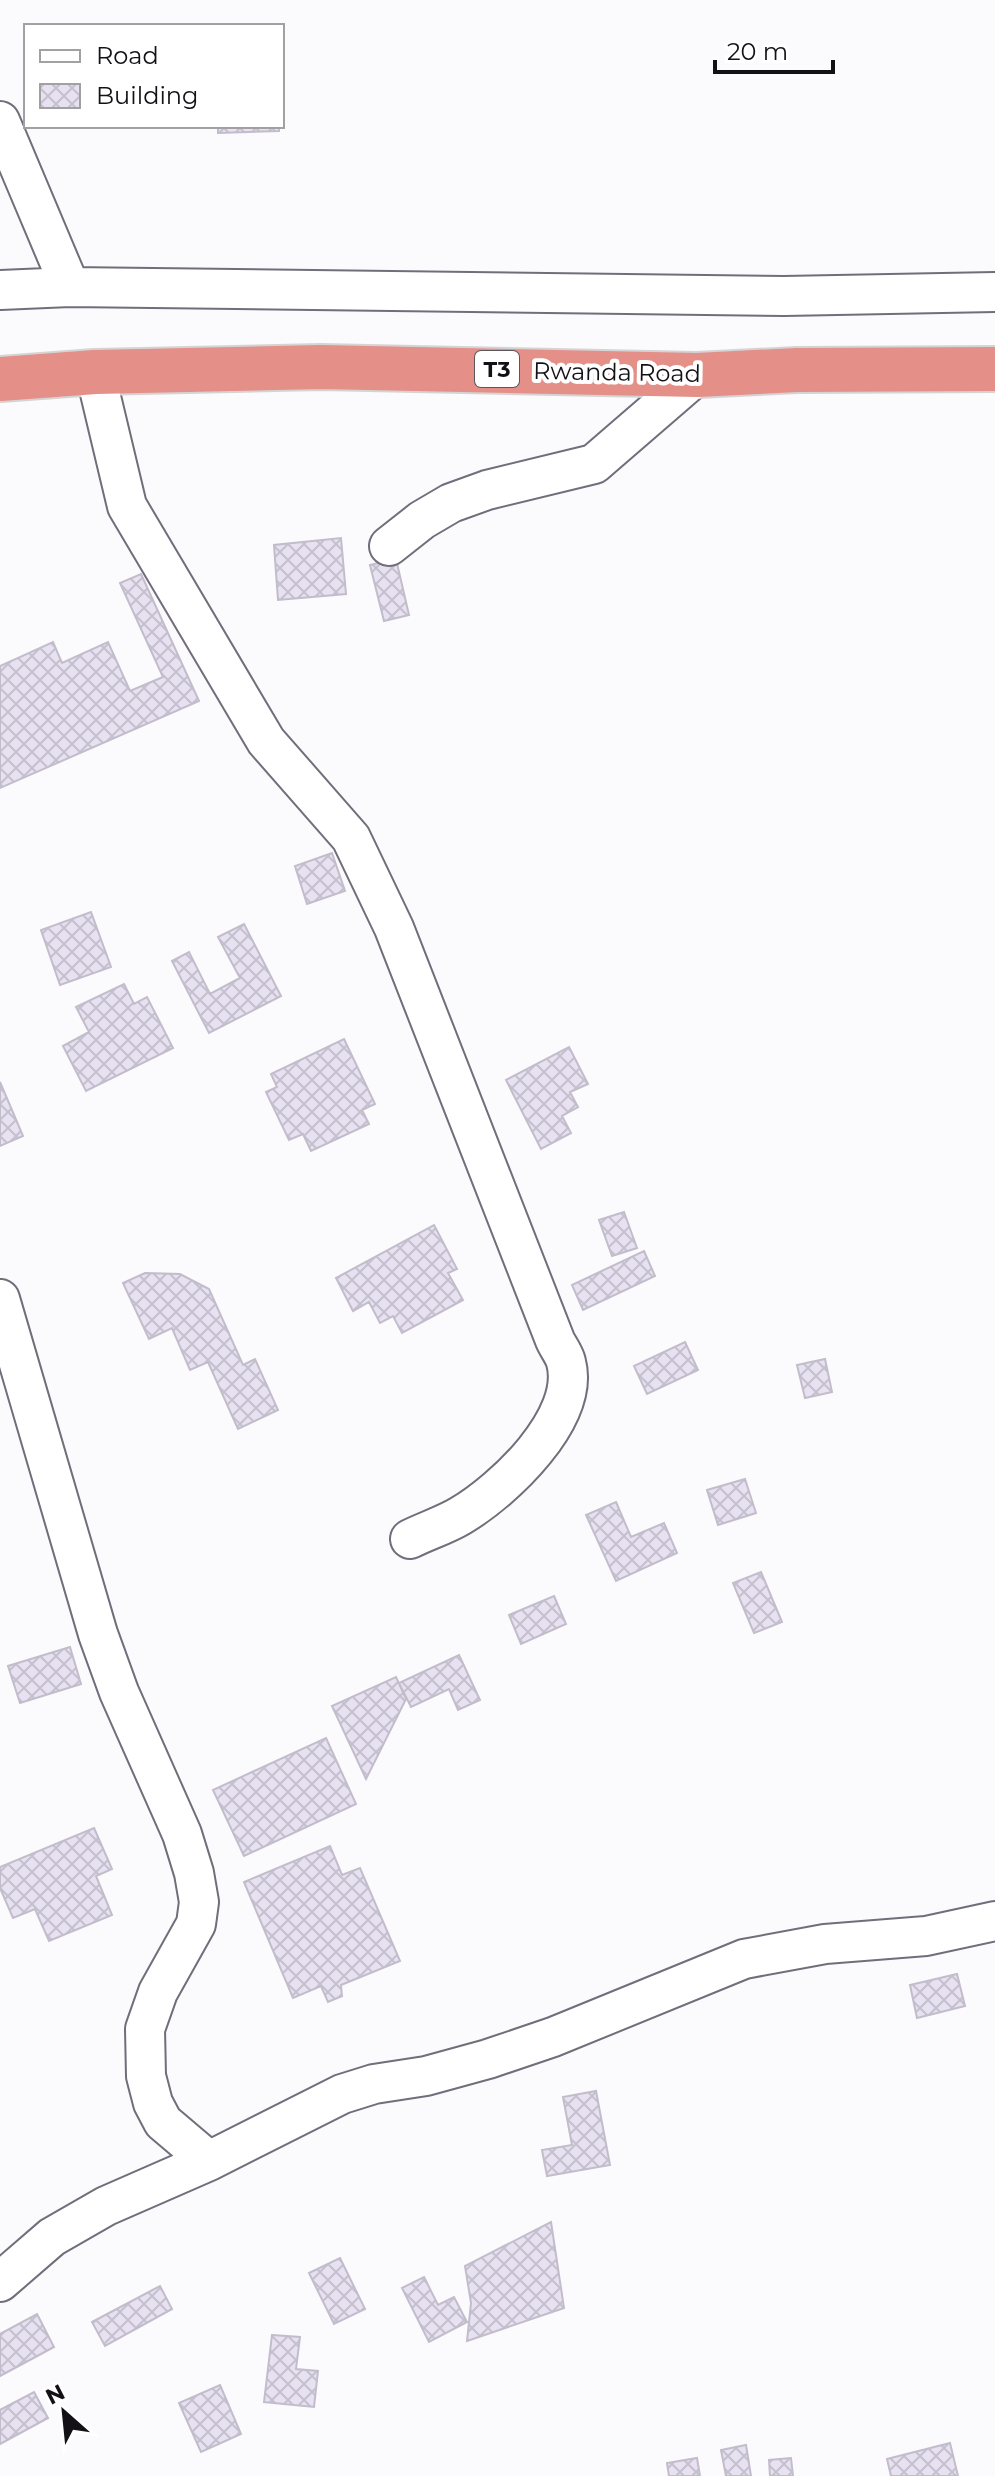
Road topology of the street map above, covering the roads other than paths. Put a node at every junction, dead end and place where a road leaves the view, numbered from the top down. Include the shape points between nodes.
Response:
1 (0, 121) edge
2 (70, 287) junction
3 (0, 290) edge
4 (995, 292) edge
5 (995, 369) edge
6 (95, 372) junction
7 (697, 375) junction
8 (0, 379) edge
9 (389, 546) dead end
10 (0, 1299) edge
11 (410, 1539) dead end
12 (995, 1921) edge
13 (163, 2122) junction
14 (209, 2161) junction
15 (151, 2188) junction
16 (0, 2282) edge

1 - 2 street
2 - 3 street
2 - 4 street via 784,296
5 - 7 highway, Rwanda Road / T3
6 - 7 highway, Rwanda Road / T3 via 321,367
6 - 8 highway, Rwanda Road / T3
6 - 11 street via 127,506 250,718 351,838 394,928 566,1362 561,1409 506,1484 460,1516
7 - 9 street via 594,464 451,503
10 - 13 street via 98,1634 194,1873 196,1924 158,1992 145,2029 146,2076
12 - 14 street via 926,1936 825,1944 744,1959 488,2059 342,2094
13 - 14 street
13 - 15 street
14 - 15 street
15 - 16 street via 52,2237

